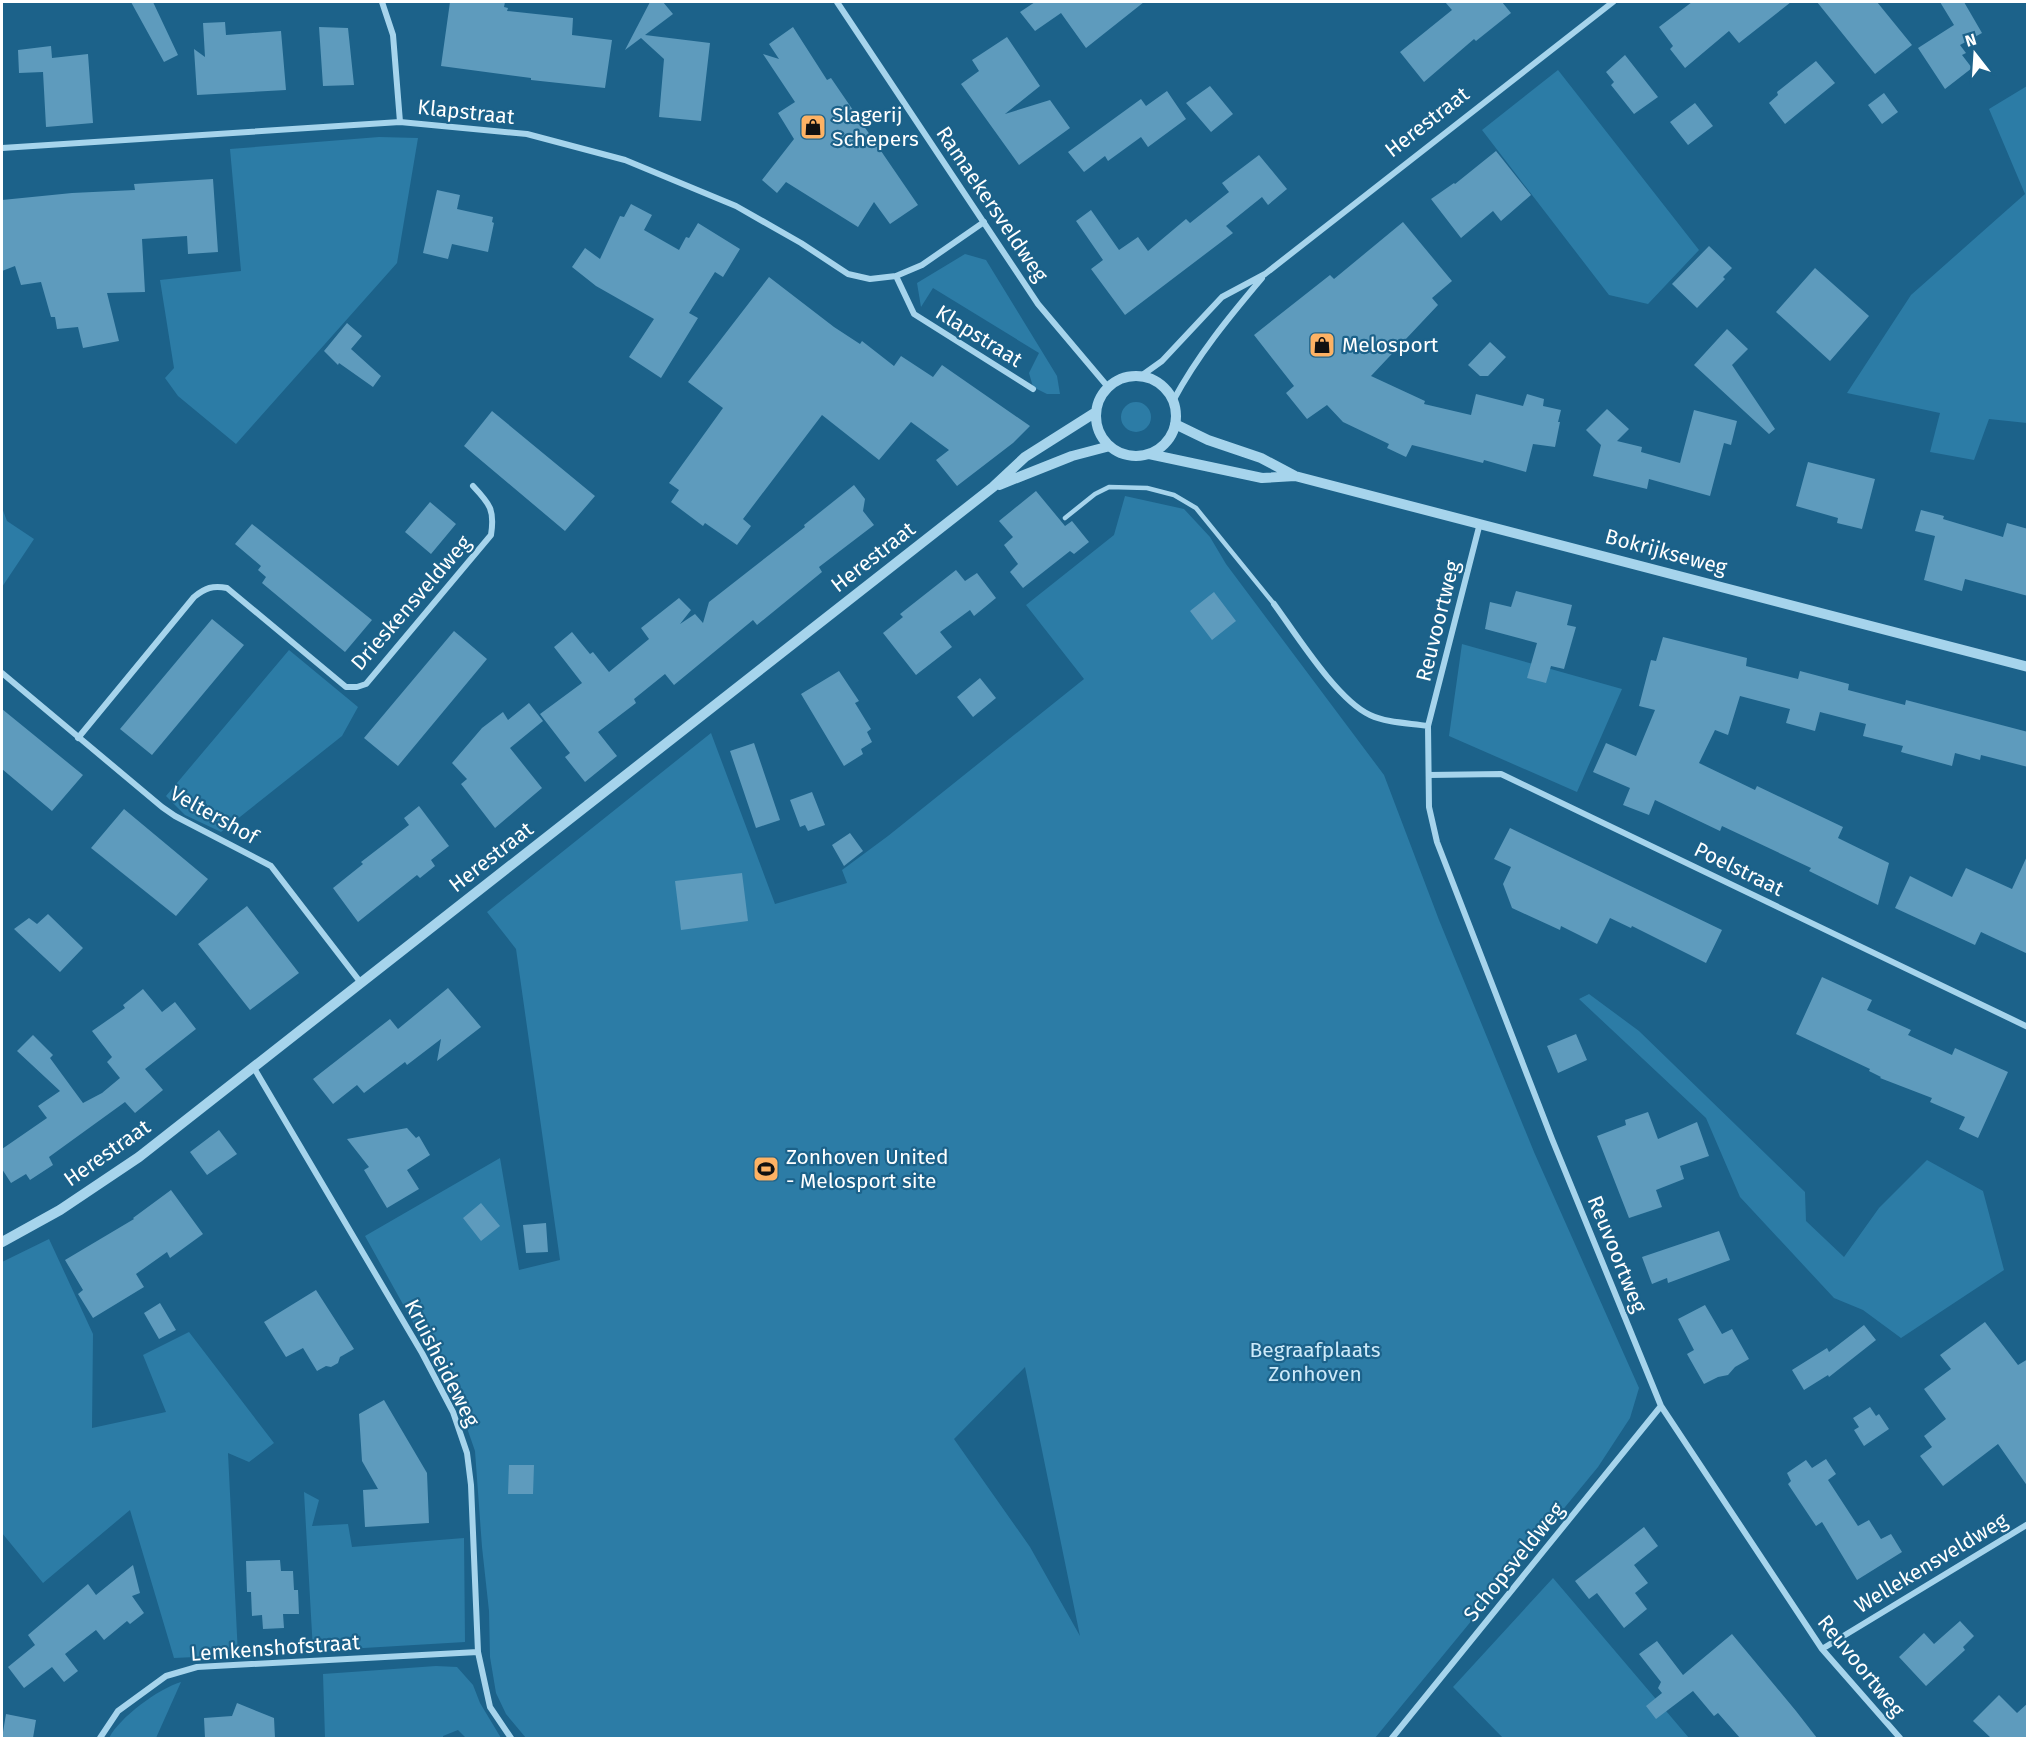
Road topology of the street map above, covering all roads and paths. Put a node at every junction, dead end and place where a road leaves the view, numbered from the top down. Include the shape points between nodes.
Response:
1 (382, 2) edge
2 (837, 2) edge
3 (1613, 2) edge
4 (400, 122) junction
5 (2, 148) edge
6 (984, 222) junction
7 (1265, 274) junction
8 (896, 276) junction
9 (1141, 376) junction
10 (1108, 387) junction
11 (1033, 389) dead end
12 (1173, 401) junction
13 (1096, 412) junction
14 (1175, 424) junction
15 (1110, 446) junction
16 (1149, 454) junction
17 (1295, 476) junction
18 (473, 486) dead end
19 (993, 487) junction
20 (1065, 518) dead end
21 (1480, 523) junction
22 (1274, 604) joint
23 (2028, 667) edge
24 (2, 673) edge
25 (1428, 726) junction
26 (78, 738) junction
27 (1429, 775) junction
28 (362, 983) junction
29 (2028, 1027) edge
30 (254, 1068) junction
31 (2, 1242) edge
32 (1661, 1406) junction
33 (2028, 1524) edge
34 (1822, 1649) junction
35 (478, 1652) junction
36 (100, 1738) edge
37 (511, 1738) edge
38 (1392, 1738) edge
39 (1900, 1738) edge

1 - 4 street via 393,35
2 - 6 street, Ramaekersveldweg
3 - 7 street, Herestraat
4 - 5 street, Klapstraat
4 - 8 street, Klapstraat via 527,134 625,160 736,206 848,274 870,279
6 - 8 street, Klapstraat via 921,265
6 - 10 street, Ramaekersveldweg via 1038,304
7 - 9 street, Herestraat via 1222,297 1162,361
7 - 12 street, Herestraat via 1212,338
8 - 11 street, Klapstraat via 914,314
9 - 10 street via 1118,380
9 - 12 street via 1160,384
10 - 13 street
12 - 14 street
13 - 15 street via 1097,425
13 - 19 street, Herestraat via 1025,457
14 - 16 street via 1170,437
14 - 17 street, Bokrijkseweg
15 - 16 street via 1135,456
15 - 19 street, Herestraat via 1072,456
16 - 17 street, Bokrijkseweg via 1262,478
17 - 21 street, Bokrijkseweg
18 - 26 street, Drieskensveldweg via 489,502 493,520 490,535 366,684 346,687 227,588 209,587 194,597
19 - 28 street, Herestraat
20 - 22 lane via 1109,487 1147,488 1174,495 1196,508
21 - 23 street, Bokrijkseweg
21 - 25 street, Reuvoortweg
22 - 25 street via 1337,689 1368,714
24 - 26 street, Veltershof
25 - 27 street, Reuvoortweg
26 - 28 street, Veltershof via 168,812 271,866
27 - 29 street, Poelstraat via 1501,774
27 - 32 street, Reuvoortweg via 1428,807 1437,842
28 - 30 street, Herestraat
30 - 31 street, Herestraat via 139,1157 60,1210
30 - 35 street, Kruisheideweg via 453,1412 467,1454 471,1485
32 - 34 street, Reuvoortweg
32 - 38 street, Schopsveldweg
33 - 34 street, Wellekensveldweg
34 - 39 street, Reuvoortweg
35 - 36 street, Lemkenshofstraat via 196,1667 166,1676 118,1711
35 - 37 street, Kruisheideweg via 490,1707

